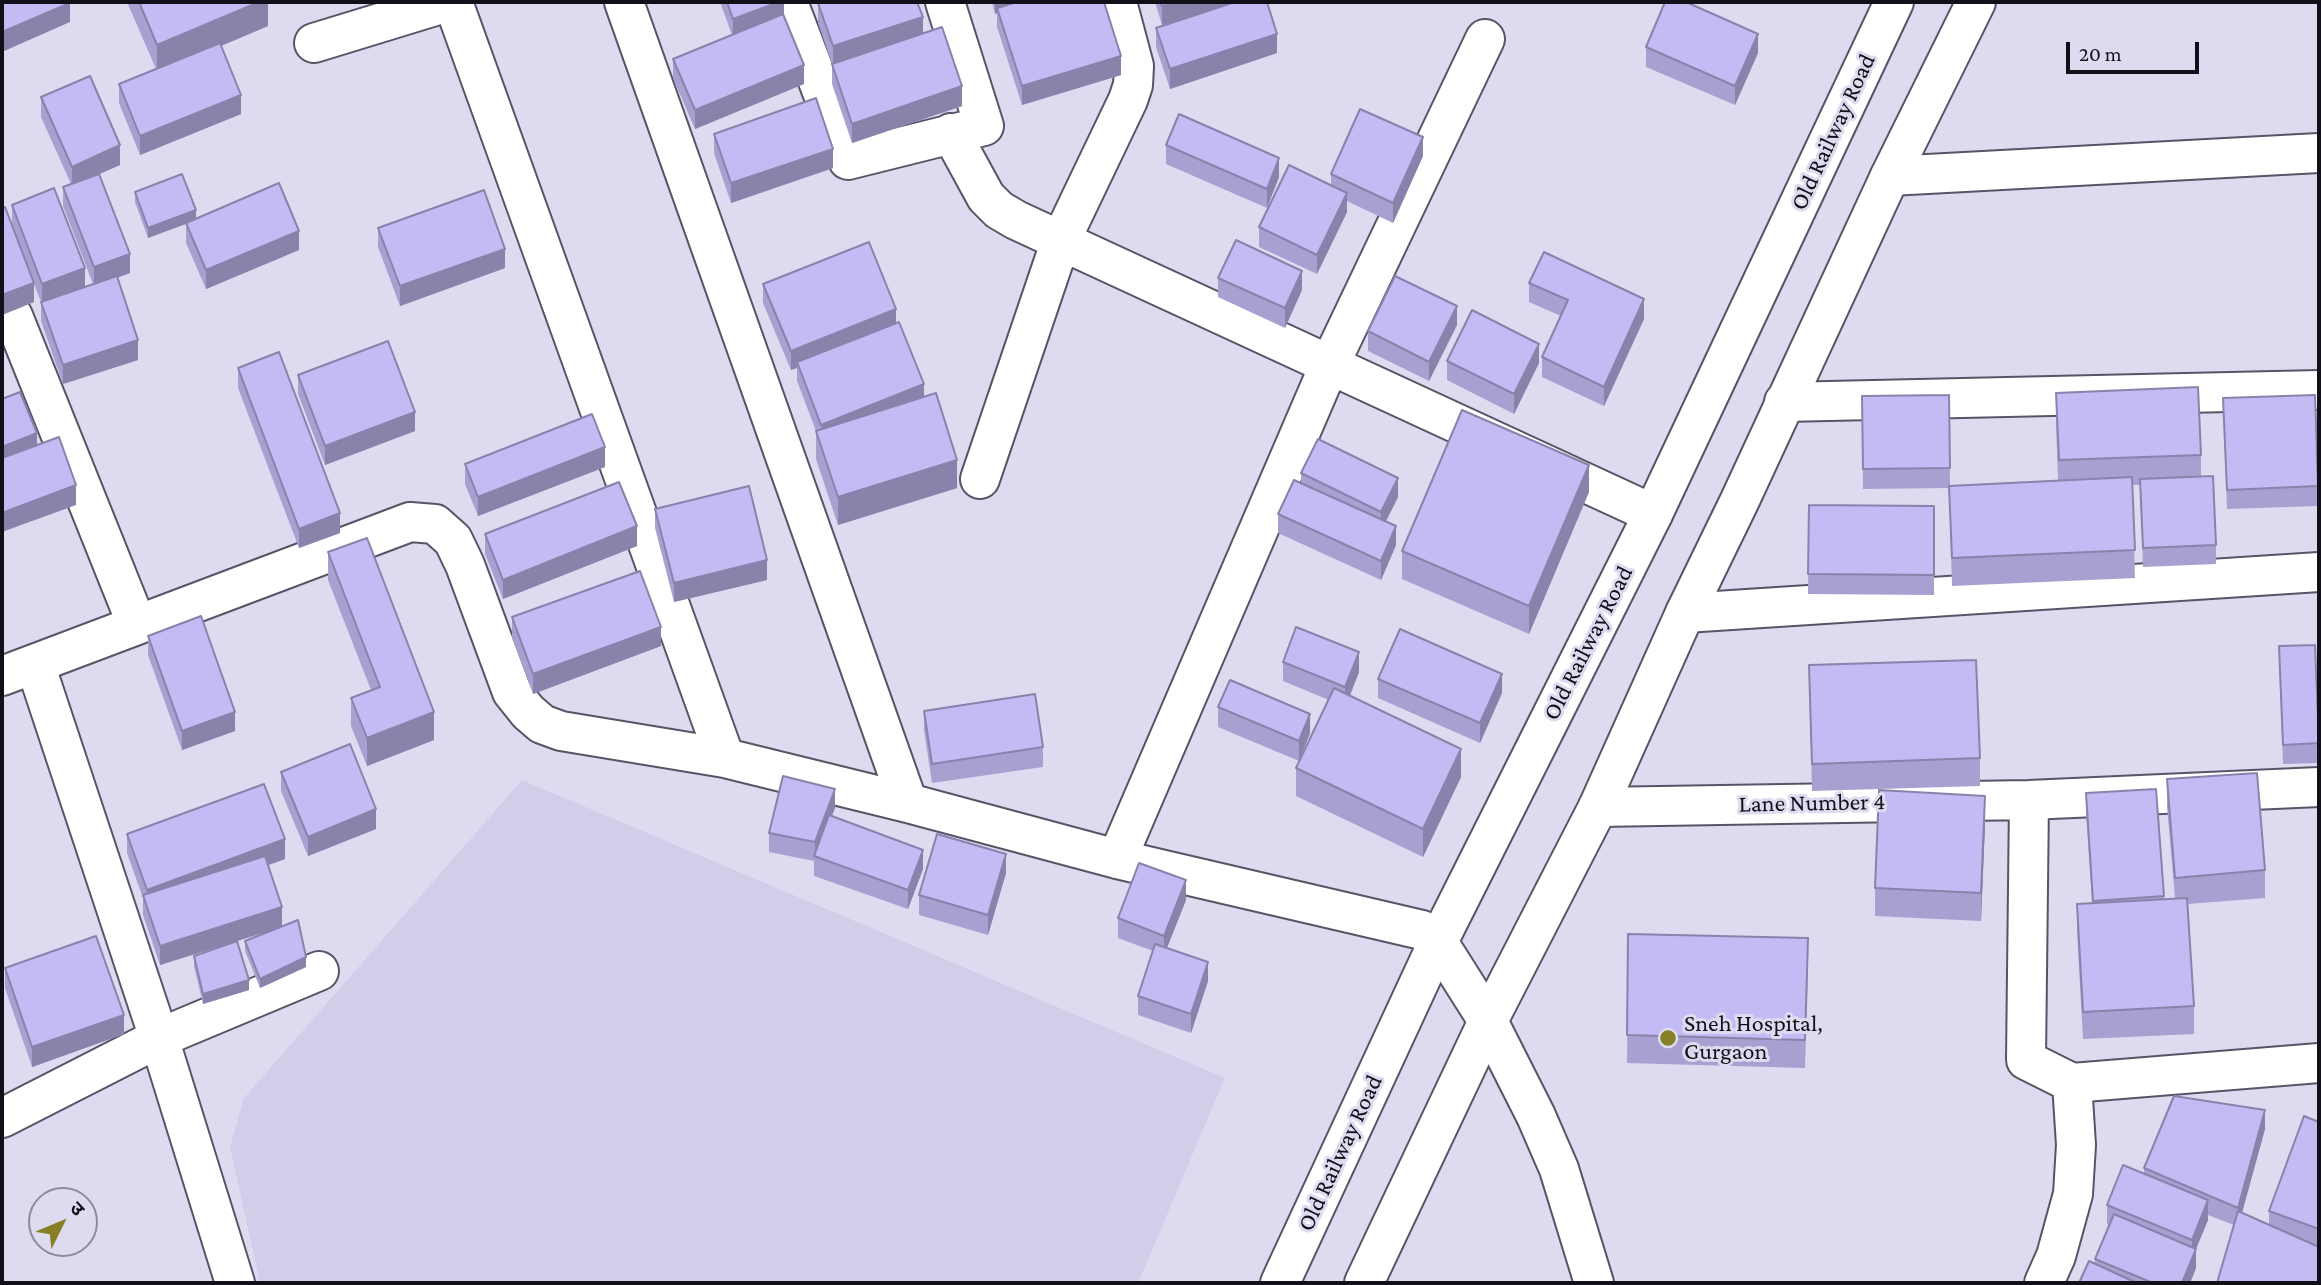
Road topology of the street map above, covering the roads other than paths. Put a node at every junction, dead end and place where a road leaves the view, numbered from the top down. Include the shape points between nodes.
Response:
1 (451, 2) edge
2 (624, 2) edge
3 (788, 2) edge
4 (945, 2) edge
5 (1118, 2) edge
6 (1894, 2) edge
7 (1976, 2) edge
8 (1485, 39) dead end
9 (314, 43) dead end
10 (951, 133) junction
11 (2319, 153) edge
12 (1890, 176) junction
13 (1061, 240) junction
14 (13, 316) dead end
15 (1329, 366) junction
16 (2319, 390) edge
17 (1784, 402) junction
18 (980, 479) dead end
19 (1653, 514) junction
20 (2319, 572) edge
21 (1685, 613) junction
22 (137, 625) junction
23 (18, 670) edge
24 (725, 758) junction
25 (2319, 787) edge
26 (2029, 800) junction
27 (908, 803) junction
28 (1598, 807) junction
29 (1117, 859) junction
30 (1438, 942) junction
31 (319, 971) dead end
32 (1488, 1021) junction
33 (159, 1038) junction
34 (2319, 1063) edge
35 (2072, 1083) junction
36 (2, 1118) edge
37 (235, 1283) edge
38 (1280, 1283) edge
39 (1364, 1283) edge
40 (1594, 1283) edge
41 (2044, 1283) edge

1 - 9 street
1 - 24 street
2 - 27 street
3 - 10 street via 848,160
4 - 10 street via 984,126
5 - 13 street via 1134,66 1133,85
6 - 19 street, Old Railway Road
7 - 12 street
8 - 15 street
10 - 13 street via 980,187 999,210
11 - 12 street
12 - 17 street
13 - 15 street
13 - 18 street
14 - 22 street
15 - 19 street
15 - 29 street
16 - 17 street
17 - 21 street
19 - 30 street, Old Railway Road
20 - 21 street
21 - 28 street
22 - 23 street
22 - 24 street via 410,522 435,524 453,540 466,565 512,692 542,724
23 - 33 street
24 - 27 street
25 - 26 street, Lane Number 4
26 - 28 street, Lane Number 4
26 - 35 street via 2026,1060
27 - 29 street
28 - 32 street
29 - 30 street via 1422,930
30 - 32 street
30 - 38 street, Old Railway Road
31 - 33 street
32 - 39 street
32 - 40 street via 1559,1169
33 - 36 street
33 - 37 street
34 - 35 street
35 - 41 street via 2073,1194

